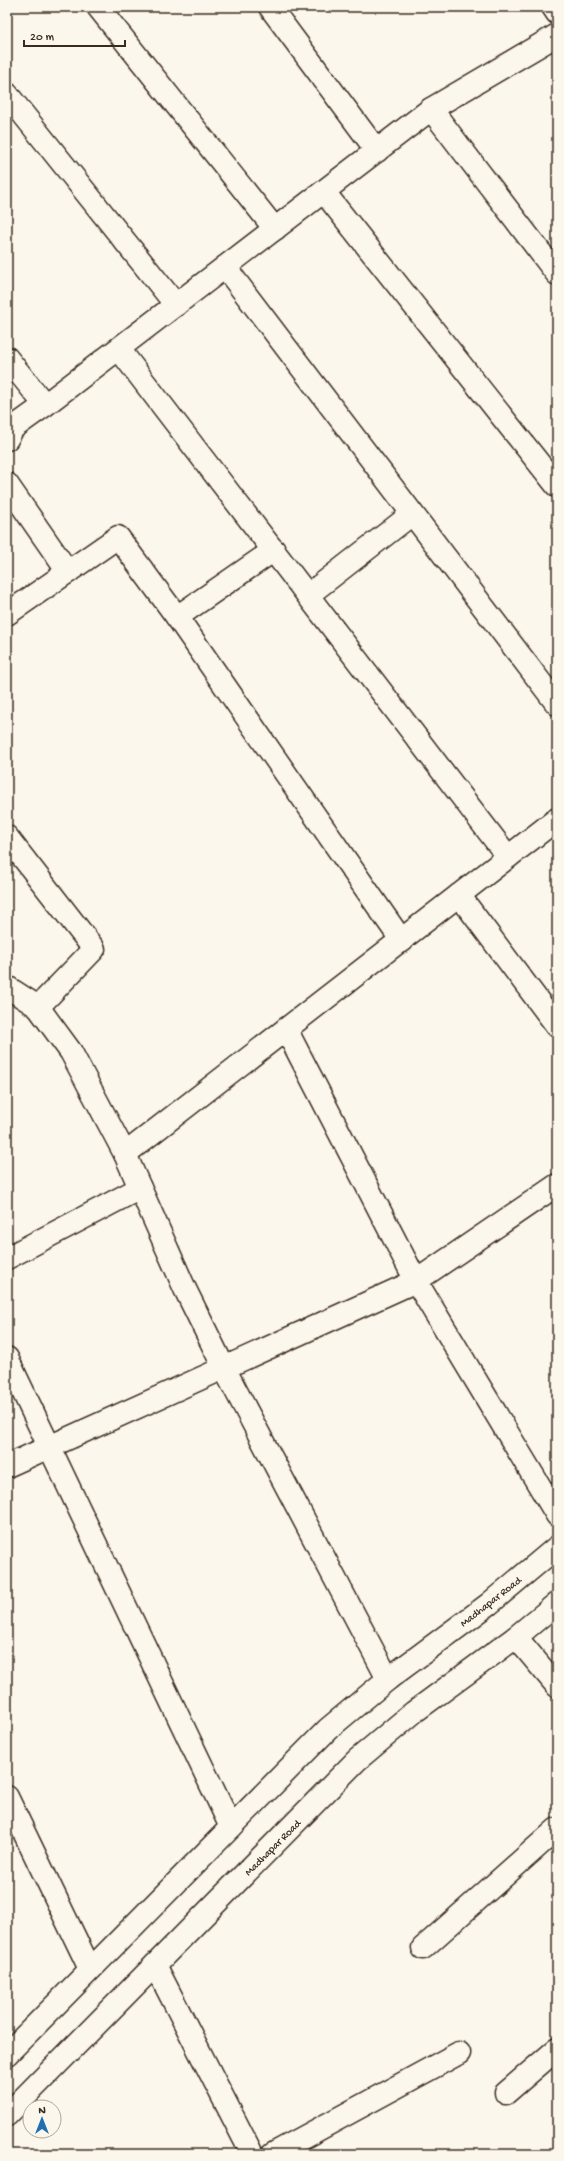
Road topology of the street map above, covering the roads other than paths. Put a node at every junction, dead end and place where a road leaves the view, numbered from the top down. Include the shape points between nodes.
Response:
1 (98, 7) edge
2 (270, 7) edge
3 (553, 7) edge
4 (557, 13) edge
5 (557, 35) edge
6 (7, 94) edge
7 (431, 109) junction
8 (377, 151) junction
9 (324, 192) junction
10 (275, 229) junction
11 (226, 267) junction
12 (557, 274) edge
13 (176, 305) junction
14 (119, 349) junction
15 (7, 358) edge
16 (45, 405) junction
17 (7, 439) edge
18 (7, 484) edge
19 (557, 486) edge
20 (412, 514) junction
21 (274, 550) junction
22 (68, 572) junction
23 (308, 595) junction
24 (7, 614) edge
25 (177, 617) junction
26 (557, 704) edge
27 (557, 819) edge
28 (7, 837) edge
29 (508, 857) junction
30 (459, 895) junction
31 (402, 941) junction
32 (7, 987) edge
33 (23, 1004) edge
34 (557, 1026) edge
35 (286, 1029) junction
36 (125, 1154) junction
37 (557, 1185) edge
38 (140, 1188) junction
39 (7, 1258) edge
40 (416, 1281) junction
41 (7, 1358) edge
42 (224, 1368) junction
43 (49, 1447) junction
44 (7, 1466) edge
45 (557, 1515) edge
46 (557, 1547) edge
47 (557, 1603) edge
48 (516, 1637) junction
49 (388, 1679) junction
50 (557, 1686) edge
51 (7, 1797) edge
52 (231, 1826) junction
53 (557, 1829) edge
54 (423, 1948) dead end
55 (154, 1966) junction
56 (90, 1969) junction
57 (557, 2049) edge
58 (459, 2053) dead end
59 (7, 2054) edge
60 (506, 2093) dead end
61 (7, 2115) edge
62 (252, 2154) edge
63 (274, 2154) edge

1 - 10 street
2 - 8 street
3 - 4 street
5 - 7 street
6 - 13 street
7 - 8 street
7 - 12 street
8 - 9 street
9 - 10 street
9 - 19 street
10 - 11 street
11 - 13 street
11 - 20 street
13 - 14 street
14 - 16 street
14 - 21 street
15 - 16 street
16 - 17 street via 13,428
18 - 22 street
20 - 23 street
20 - 26 street
21 - 23 street
21 - 25 street
22 - 24 street
22 - 25 street via 118,537
23 - 29 street
25 - 31 street
27 - 29 street
28 - 33 street via 94,949
29 - 30 street
30 - 31 street
30 - 34 street
31 - 35 street
32 - 33 street
33 - 36 street via 71,1052
35 - 36 street
35 - 40 street
36 - 38 street
37 - 40 street
38 - 39 street
38 - 42 street
40 - 42 street
40 - 45 street
41 - 43 street
42 - 43 street
42 - 49 street
43 - 44 street
43 - 52 street
46 - 49 street, Madhapar Road via 489,1604
47 - 48 street, Madhapar Road
48 - 50 street
48 - 55 street, Madhapar Road via 414,1712 357,1760
49 - 52 street, Madhapar Road via 328,1729
51 - 56 street
52 - 56 street, Madhapar Road
53 - 54 street
55 - 61 street, Madhapar Road
55 - 62 street
56 - 59 street, Madhapar Road
57 - 60 street
58 - 63 street

